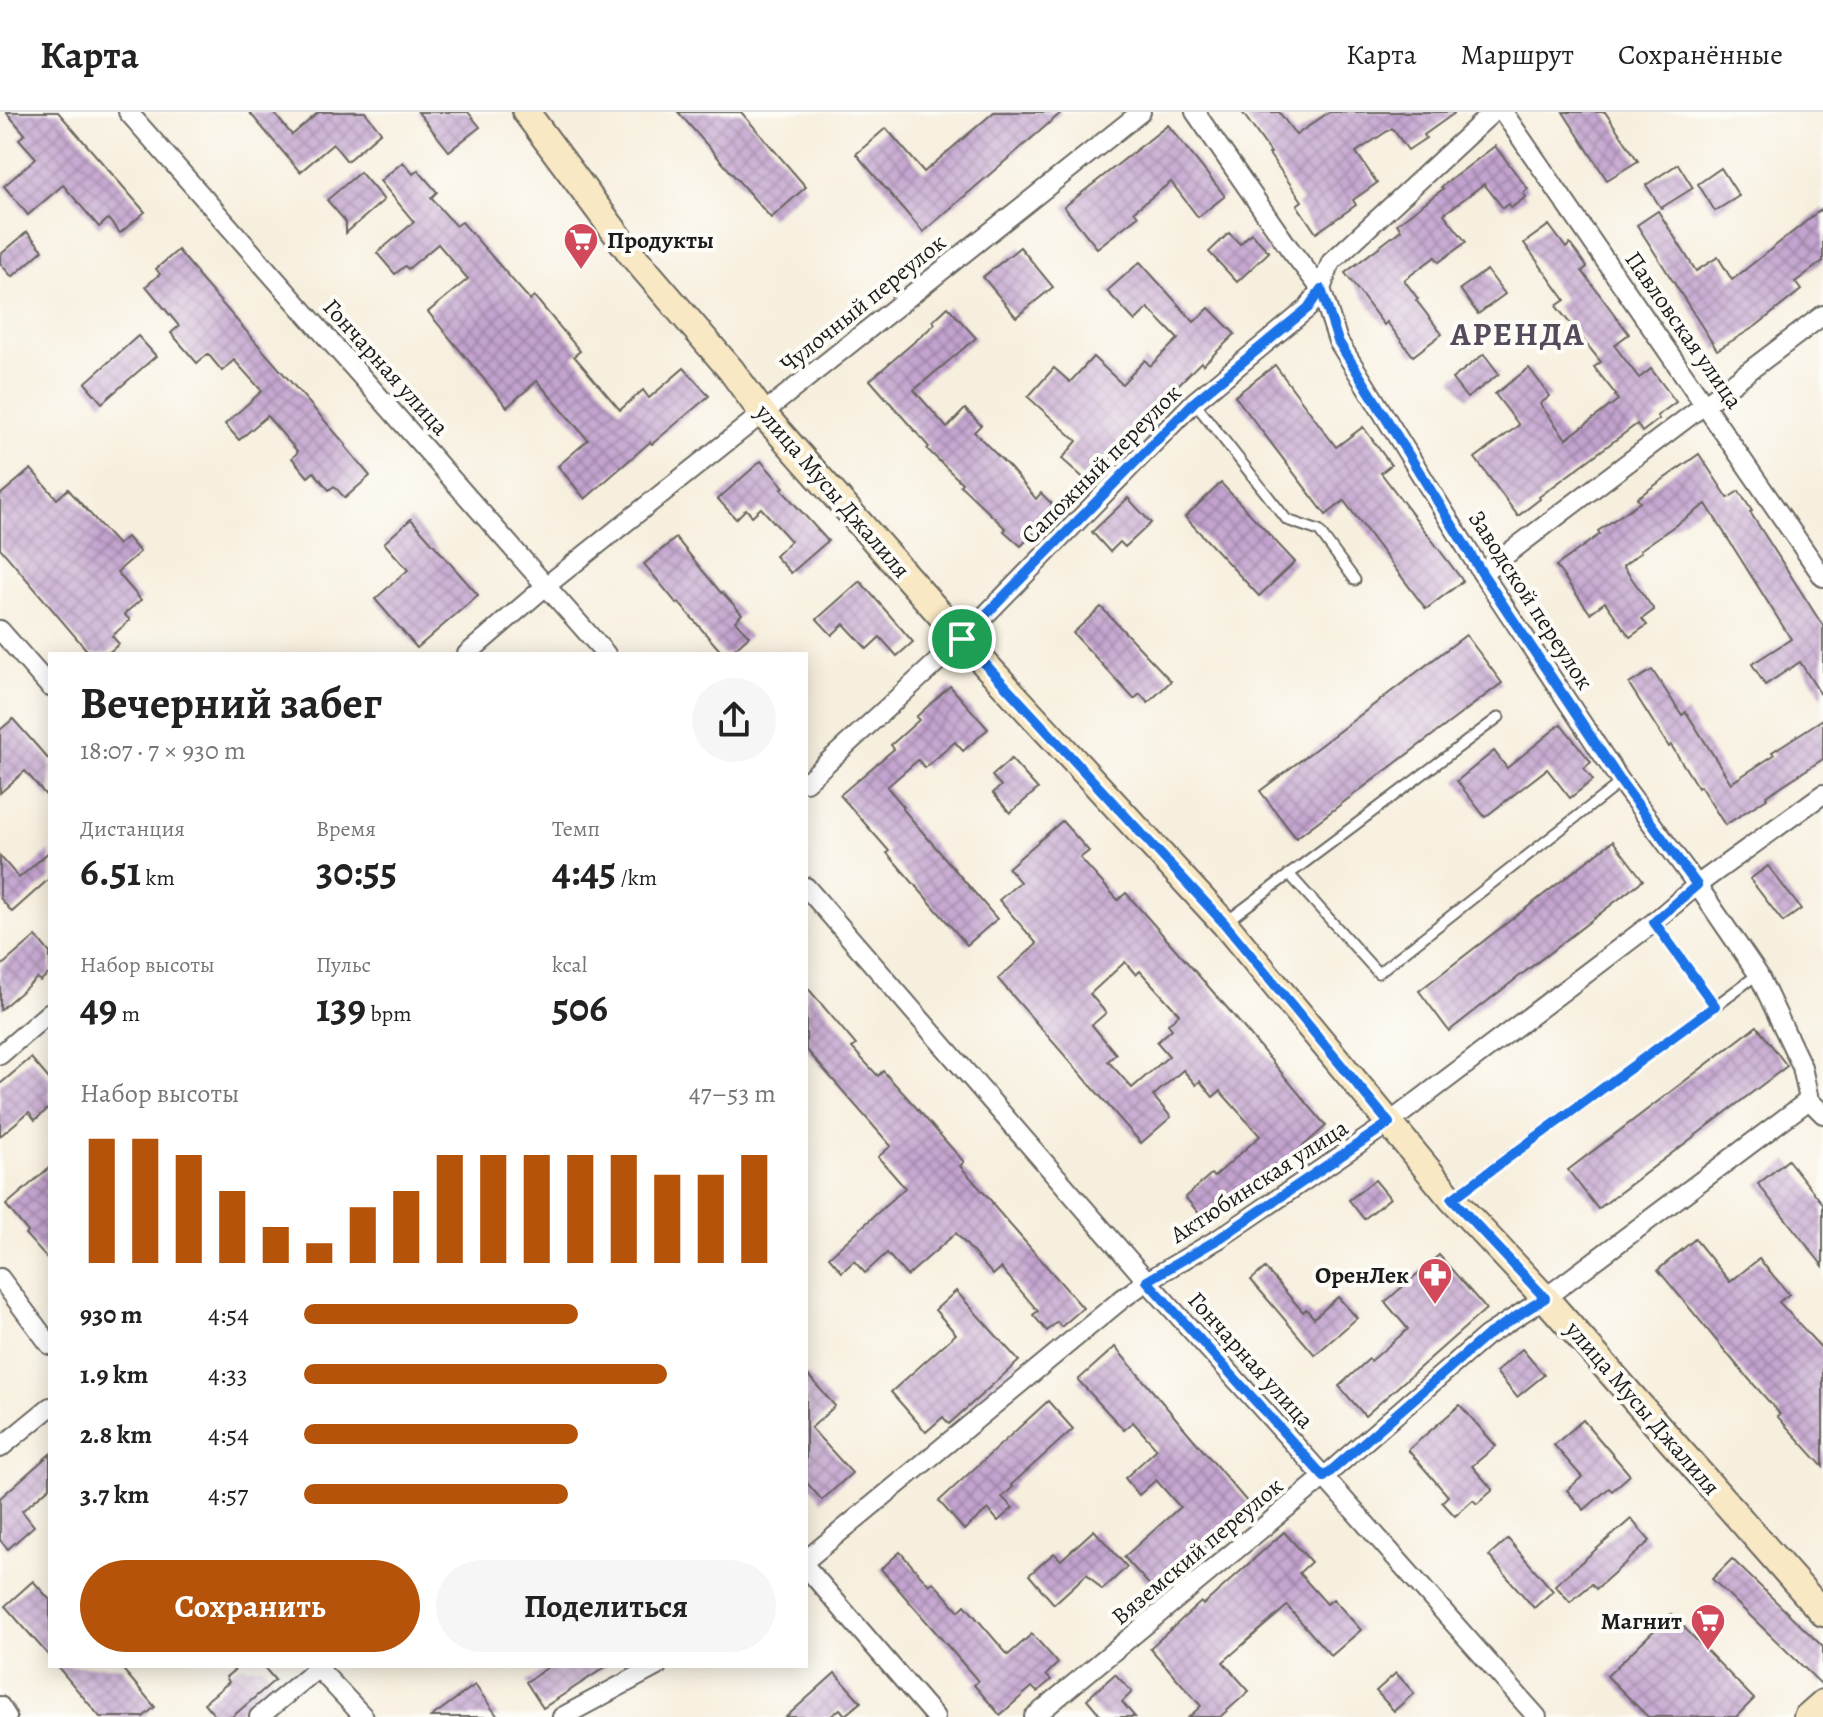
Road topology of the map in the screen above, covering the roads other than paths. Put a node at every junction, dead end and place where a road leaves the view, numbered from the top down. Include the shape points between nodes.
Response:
1 (128, 112) edge
2 (526, 112) edge
3 (1141, 112) edge
4 (1195, 112) edge
5 (1493, 112) edge
6 (1503, 112) edge
7 (1321, 289) junction
8 (1308, 308) junction
9 (1823, 315) edge
10 (1338, 341) junction
11 (1194, 402) junction
12 (1706, 404) junction
13 (763, 414) junction
14 (1482, 573) junction
15 (1823, 577) edge
16 (1355, 580) dead end
17 (547, 585) junction
18 (0, 630) edge
19 (962, 639) junction
20 (469, 652) edge
21 (604, 652) edge
22 (48, 685) edge
23 (1499, 717) dead end
24 (808, 780) edge
25 (1621, 782) junction
26 (1823, 794) edge
27 (1289, 874) junction
28 (1697, 885) junction
29 (808, 889) edge
30 (1654, 922) junction
31 (1224, 923) junction
32 (1758, 974) junction
33 (1715, 1006) junction
34 (48, 1014) edge
35 (0, 1055) edge
36 (1809, 1100) junction
37 (1823, 1114) edge
38 (1389, 1123) junction
39 (1452, 1199) junction
40 (0, 1278) edge
41 (1147, 1281) junction
42 (1545, 1298) junction
43 (48, 1342) edge
44 (48, 1409) edge
45 (0, 1448) edge
46 (1324, 1477) junction
47 (808, 1558) edge
48 (808, 1569) edge
49 (1823, 1613) edge
50 (316, 1668) edge
51 (318, 1668) edge
52 (653, 1668) edge
53 (1823, 1703) edge
54 (0, 1706) edge
55 (7, 1717) edge
56 (259, 1717) edge
57 (364, 1717) edge
58 (562, 1717) edge
59 (935, 1717) edge
60 (1034, 1717) edge
61 (1537, 1717) edge
62 (1807, 1717) edge

1 - 17 street, Гончарная улица
2 - 13 street, улица Мусы Джалиля via 633,256
3 - 13 street, Чулочный переулок
4 - 7 street, Заводской переулок
5 - 7 street, Сапожный переулок via 1331,262
6 - 12 street, Павловская улица
7 - 8 street, Сапожный переулок
7 - 10 street, Заводской переулок
8 - 10 street
8 - 11 street, Сапожный переулок
9 - 12 street
10 - 14 street, Заводской переулок
11 - 16 lane via 1287,520 1319,531
11 - 19 street, Сапожный переулок
12 - 14 street
12 - 15 street, Павловская улица
13 - 17 street, Чулочный переулок
13 - 19 street, улица Мусы Джалиля
14 - 25 street, Заводской переулок
17 - 20 street, Чулочный переулок
17 - 21 street, Гончарная улица
18 - 22 street
19 - 24 street, Сапожный переулок
19 - 31 street, улица Мусы Джалиля
23 - 27 lane
25 - 27 lane via 1378,973
25 - 28 street, Заводской переулок
26 - 28 street, Актюбинская улица
27 - 31 lane
28 - 30 street, Актюбинская улица
28 - 32 street, Заводской переулок
29 - 41 street, Гончарная улица
30 - 33 lane
30 - 38 street, Актюбинская улица
31 - 38 street, улица Мусы Джалиля
32 - 33 lane
32 - 36 street, Заводской переулок via 1802,1067
33 - 39 lane
34 - 35 street
36 - 37 street
36 - 42 street, Вяземский переулок
38 - 39 street, улица Мусы Джалиля
38 - 41 street, Актюбинская улица
39 - 42 street, улица Мусы Джалиля
40 - 43 street
41 - 46 street, Гончарная улица
41 - 47 street, Актюбинская улица
42 - 46 street, Вяземский переулок via 1486,1336
42 - 49 street, улица Мусы Джалиля
44 - 45 street
46 - 60 street, Вяземский переулок
46 - 61 street, Гончарная улица
48 - 59 street
50 - 56 street
51 - 57 street
52 - 58 street
53 - 62 street
54 - 55 street

